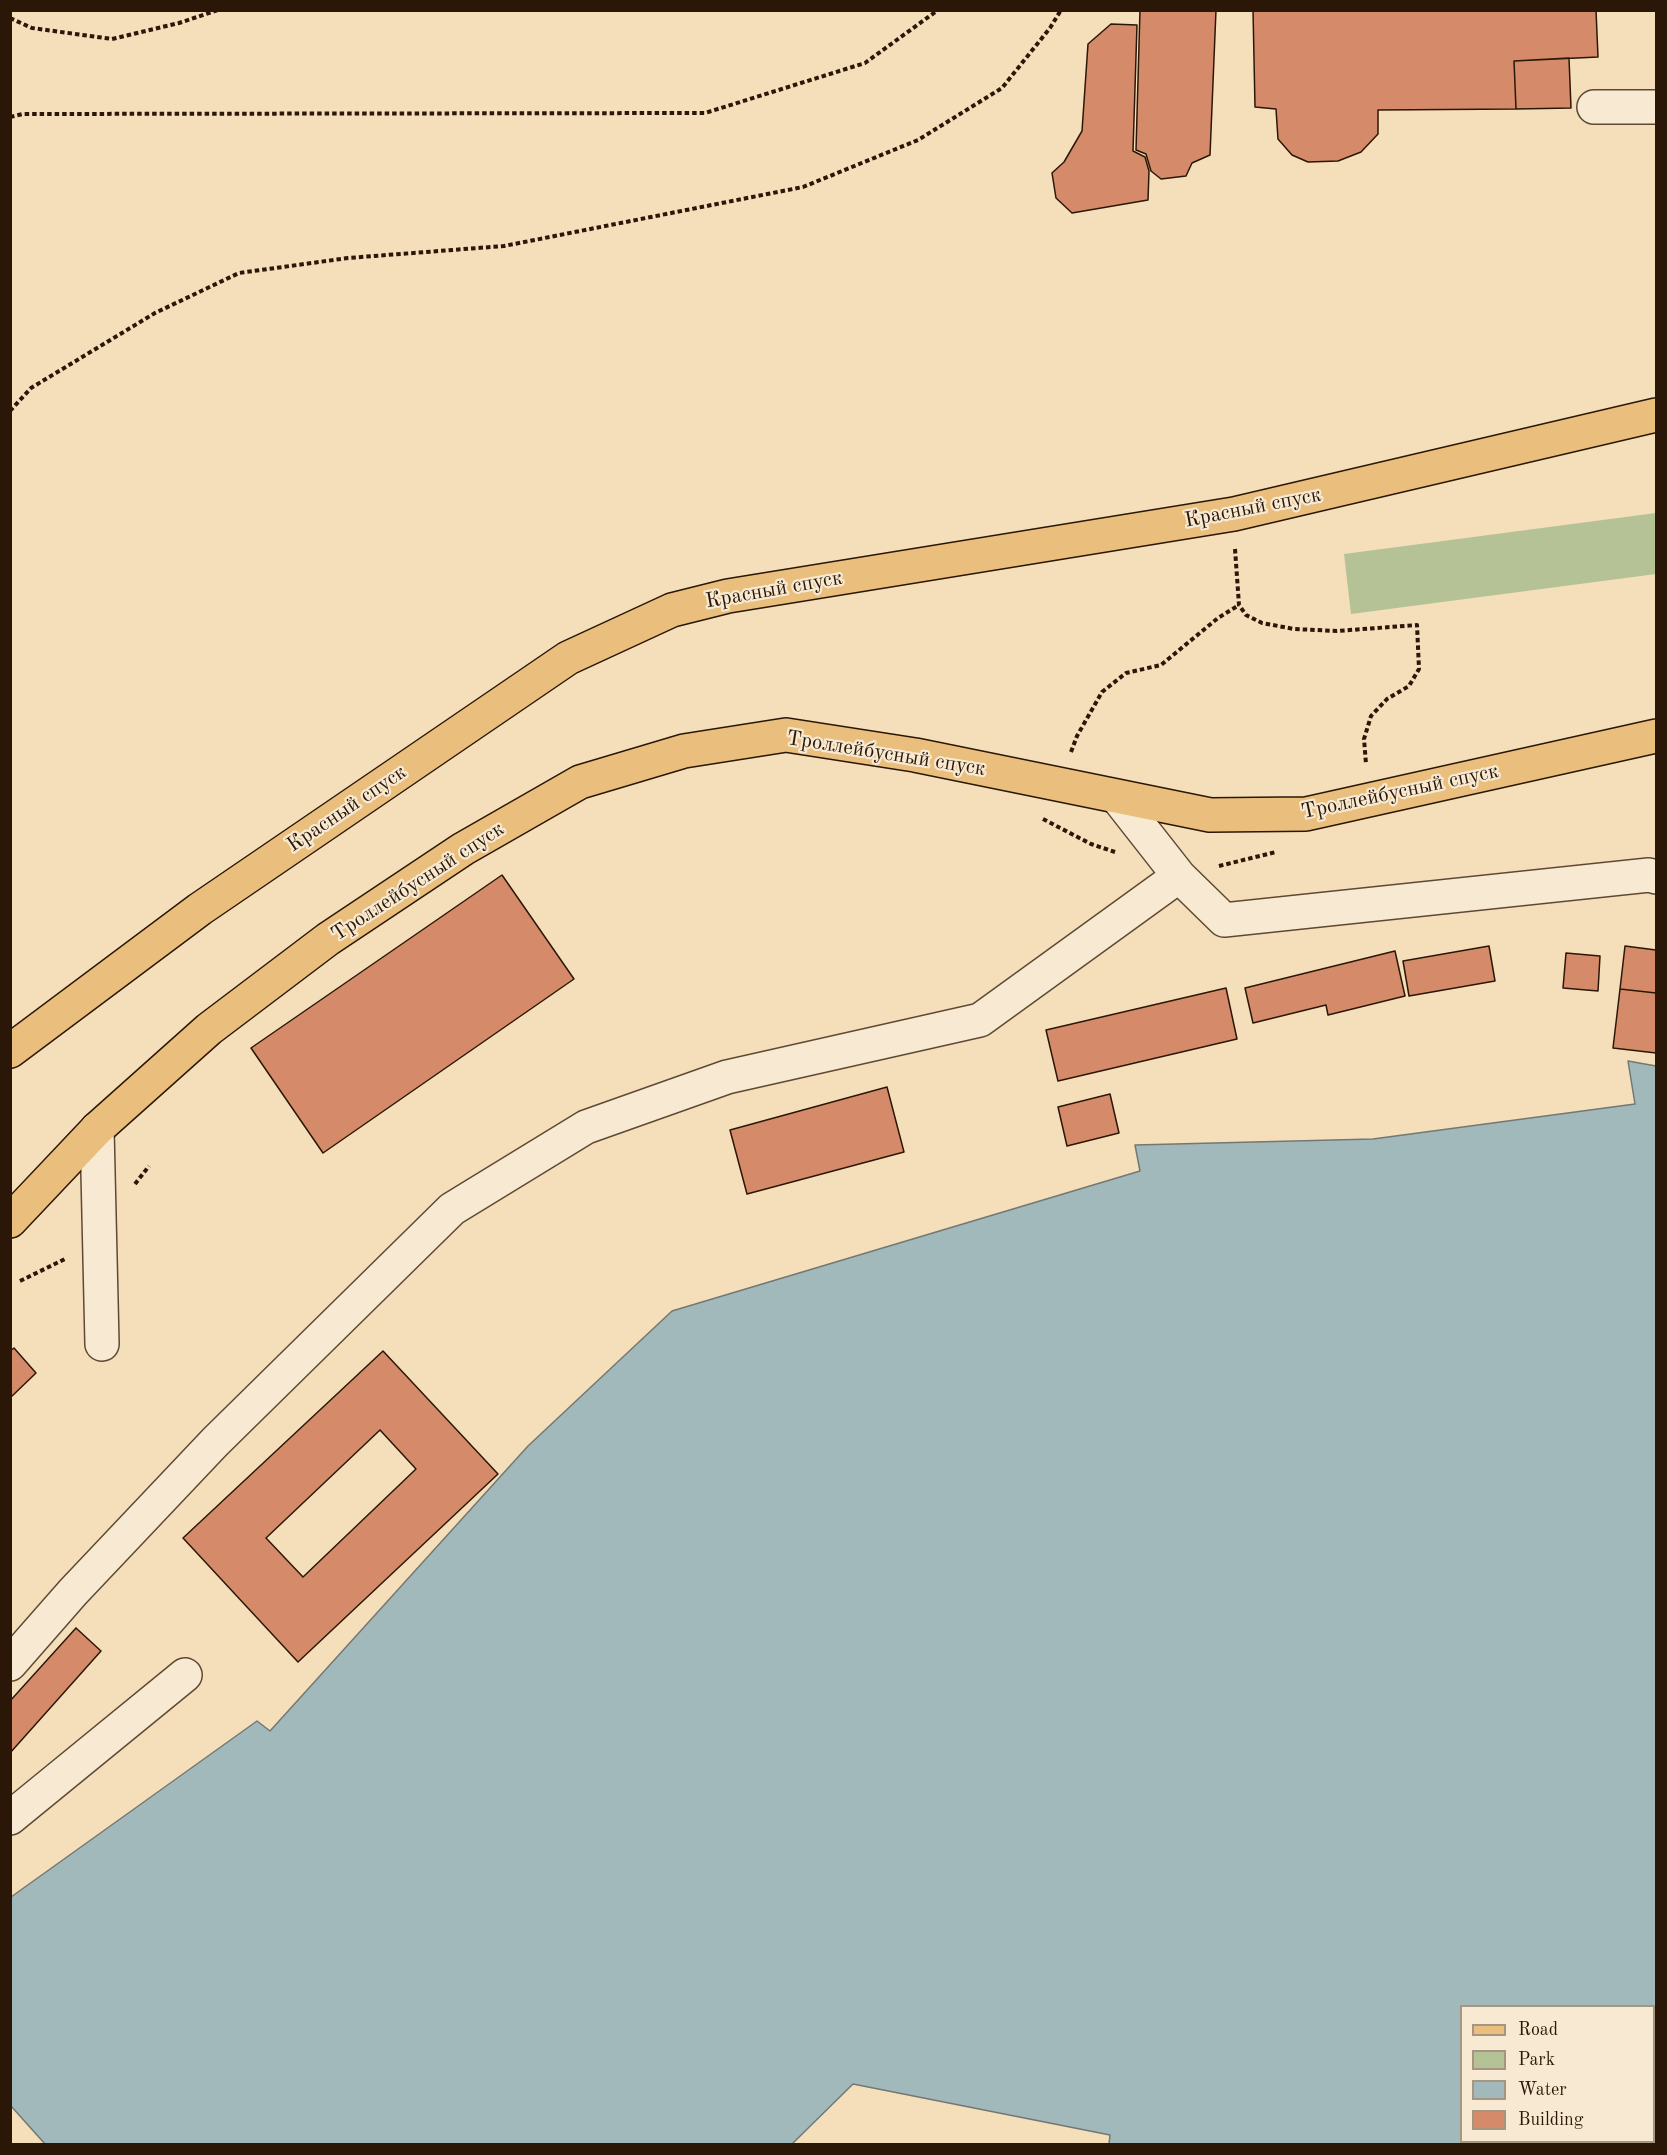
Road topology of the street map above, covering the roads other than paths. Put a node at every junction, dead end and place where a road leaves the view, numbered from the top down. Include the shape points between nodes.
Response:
1 (1594, 107) dead end
2 (1656, 107) edge
3 (1656, 415) edge
4 (1656, 736) edge
5 (1117, 796) junction
6 (1179, 876) junction
7 (1656, 876) edge
8 (10, 1051) edge
9 (97, 1129) junction
10 (10, 1221) edge
11 (102, 1344) dead end
12 (10, 1664) edge
13 (185, 1675) dead end
14 (10, 1818) edge

1 - 2 lane
3 - 8 main road, Красный спуск via 1234,514 728,596 672,610 567,658 200,909
4 - 5 main road, Троллейбусный спуск via 1306,814 1210,815
5 - 6 lane
5 - 9 main road, Троллейбусный спуск via 915,755 786,735 684,751 580,782 463,849 328,939 208,1029
6 - 7 lane via 1224,920
6 - 12 lane via 980,1020 727,1077 586,1127 452,1209 215,1442
9 - 10 main road, Троллейбусный спуск
9 - 11 lane
13 - 14 lane

